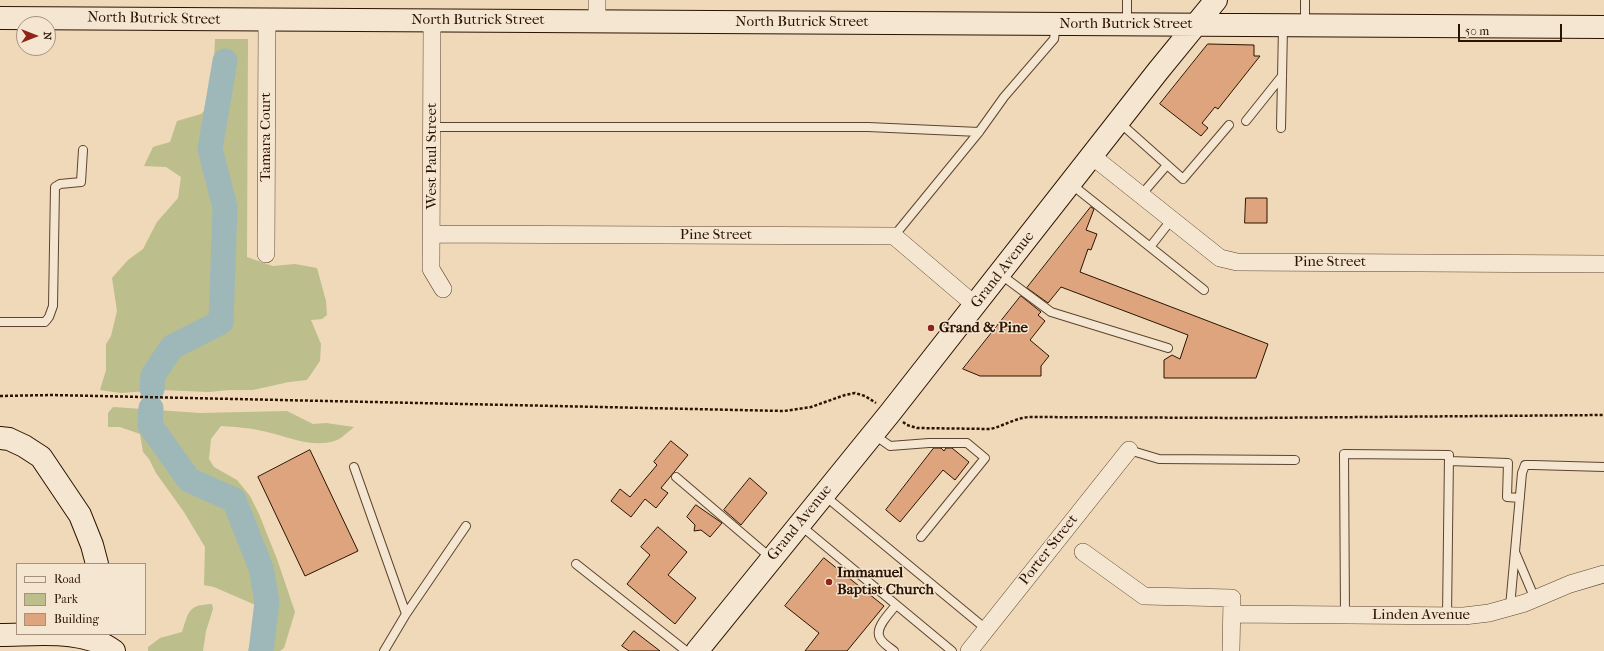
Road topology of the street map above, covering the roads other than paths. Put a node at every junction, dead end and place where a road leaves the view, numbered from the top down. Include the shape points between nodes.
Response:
1 (1127, 0) edge
2 (1216, 0) edge
3 (1304, 0) edge
4 (597, 10) edge
5 (0, 18) edge
6 (267, 20) junction
7 (432, 20) junction
8 (1056, 23) junction
9 (1127, 24) junction
10 (1197, 24) junction
11 (1283, 24) junction
12 (1305, 25) junction
13 (1604, 27) edge
14 (1282, 76) junction
15 (1246, 121) dead end
16 (1119, 122) junction
17 (1229, 125) dead end
18 (432, 127) junction
19 (1281, 128) dead end
20 (979, 132) junction
21 (83, 150) dead end
22 (1092, 156) junction
23 (1168, 165) junction
24 (1071, 184) junction
25 (1142, 194) junction
26 (1172, 219) junction
27 (432, 234) junction
28 (894, 236) junction
29 (1150, 247) junction
30 (266, 254) dead end
31 (1604, 264) edge
32 (999, 274) junction
33 (443, 289) dead end
34 (1204, 290) dead end
35 (975, 305) junction
36 (0, 322) edge
37 (1168, 348) dead end
38 (873, 434) junction
39 (0, 438) edge
40 (1129, 450) joint
41 (1295, 460) dead end
42 (1450, 461) junction
43 (354, 467) dead end
44 (1604, 467) edge
45 (676, 477) dead end
46 (824, 495) junction
47 (1520, 498) junction
48 (799, 525) junction
49 (466, 526) dead end
50 (921, 537) dead end
51 (1515, 551) junction
52 (1083, 552) dead end
53 (772, 558) junction
54 (97, 563) edge
55 (576, 564) dead end
56 (1604, 574) edge
57 (1535, 598) junction
58 (896, 605) junction
59 (1232, 606) junction
60 (1510, 607) junction
61 (406, 614) junction
62 (1345, 615) junction
63 (1447, 616) junction
64 (986, 629) junction
65 (0, 635) edge
66 (104, 642) edge
67 (384, 651) edge
68 (686, 651) edge
69 (697, 651) edge
70 (894, 651) edge
71 (952, 651) edge
72 (969, 651) edge
73 (1232, 651) edge

1 - 9 lane
2 - 10 street, Grand Avenue
3 - 12 lane
4 - 7 street, North Butrick Street
4 - 8 street, North Butrick Street
5 - 6 street, North Butrick Street
6 - 7 street, North Butrick Street
6 - 30 street, Tamara Court
7 - 18 street, West Paul Street
8 - 9 street, North Butrick Street
8 - 20 lane via 1054,39 1004,97
9 - 10 street, North Butrick Street
10 - 11 street, North Butrick Street
10 - 16 street, Grand Avenue
11 - 12 street, North Butrick Street
11 - 14 lane
12 - 13 street, North Butrick Street
14 - 15 lane
14 - 19 lane
16 - 22 street, Grand Avenue
16 - 23 lane
17 - 23 lane via 1183,179
18 - 20 lane via 868,127
18 - 27 street, West Paul Street
20 - 28 lane
21 - 36 lane via 81,182 54,187 53,306 49,317 45,322
22 - 24 street, Grand Avenue
22 - 25 street, Pine Street
23 - 25 lane
24 - 29 lane
24 - 32 street, Grand Avenue
25 - 26 street, Pine Street
26 - 29 lane
26 - 31 street, Pine Street via 1220,258 1237,262
27 - 28 street, Pine Street
27 - 33 street, West Paul Street via 431,269
28 - 35 street
29 - 34 lane
32 - 35 street, Grand Avenue
32 - 37 lane via 1051,312
35 - 38 street, Grand Avenue
38 - 46 street, Grand Avenue
38 - 50 lane via 890,446 929,442 967,443 985,458
39 - 54 street via 9,439 41,457 80,515
40 - 41 lane via 1159,459
40 - 64 street, Porter Street
42 - 47 lane via 1508,463 1507,497
42 - 62 lane via 1450,455 1344,454
42 - 63 lane
43 - 61 lane
44 - 47 lane via 1525,465
45 - 53 lane
46 - 48 street, Grand Avenue
46 - 64 lane
47 - 51 lane
48 - 53 street, Grand Avenue
48 - 58 lane
49 - 61 lane
51 - 57 lane
51 - 60 lane
52 - 59 street, Linden Avenue via 1144,596
53 - 69 street, Grand Avenue
55 - 68 lane
56 - 57 street, Linden Avenue
57 - 60 street, Linden Avenue
58 - 70 lane via 878,632 879,638
58 - 71 lane
59 - 62 street, Linden Avenue
59 - 73 street
60 - 63 street, Linden Avenue via 1489,613
61 - 67 lane
62 - 63 street, Linden Avenue
64 - 72 street, Porter Street
65 - 66 street via 77,635

